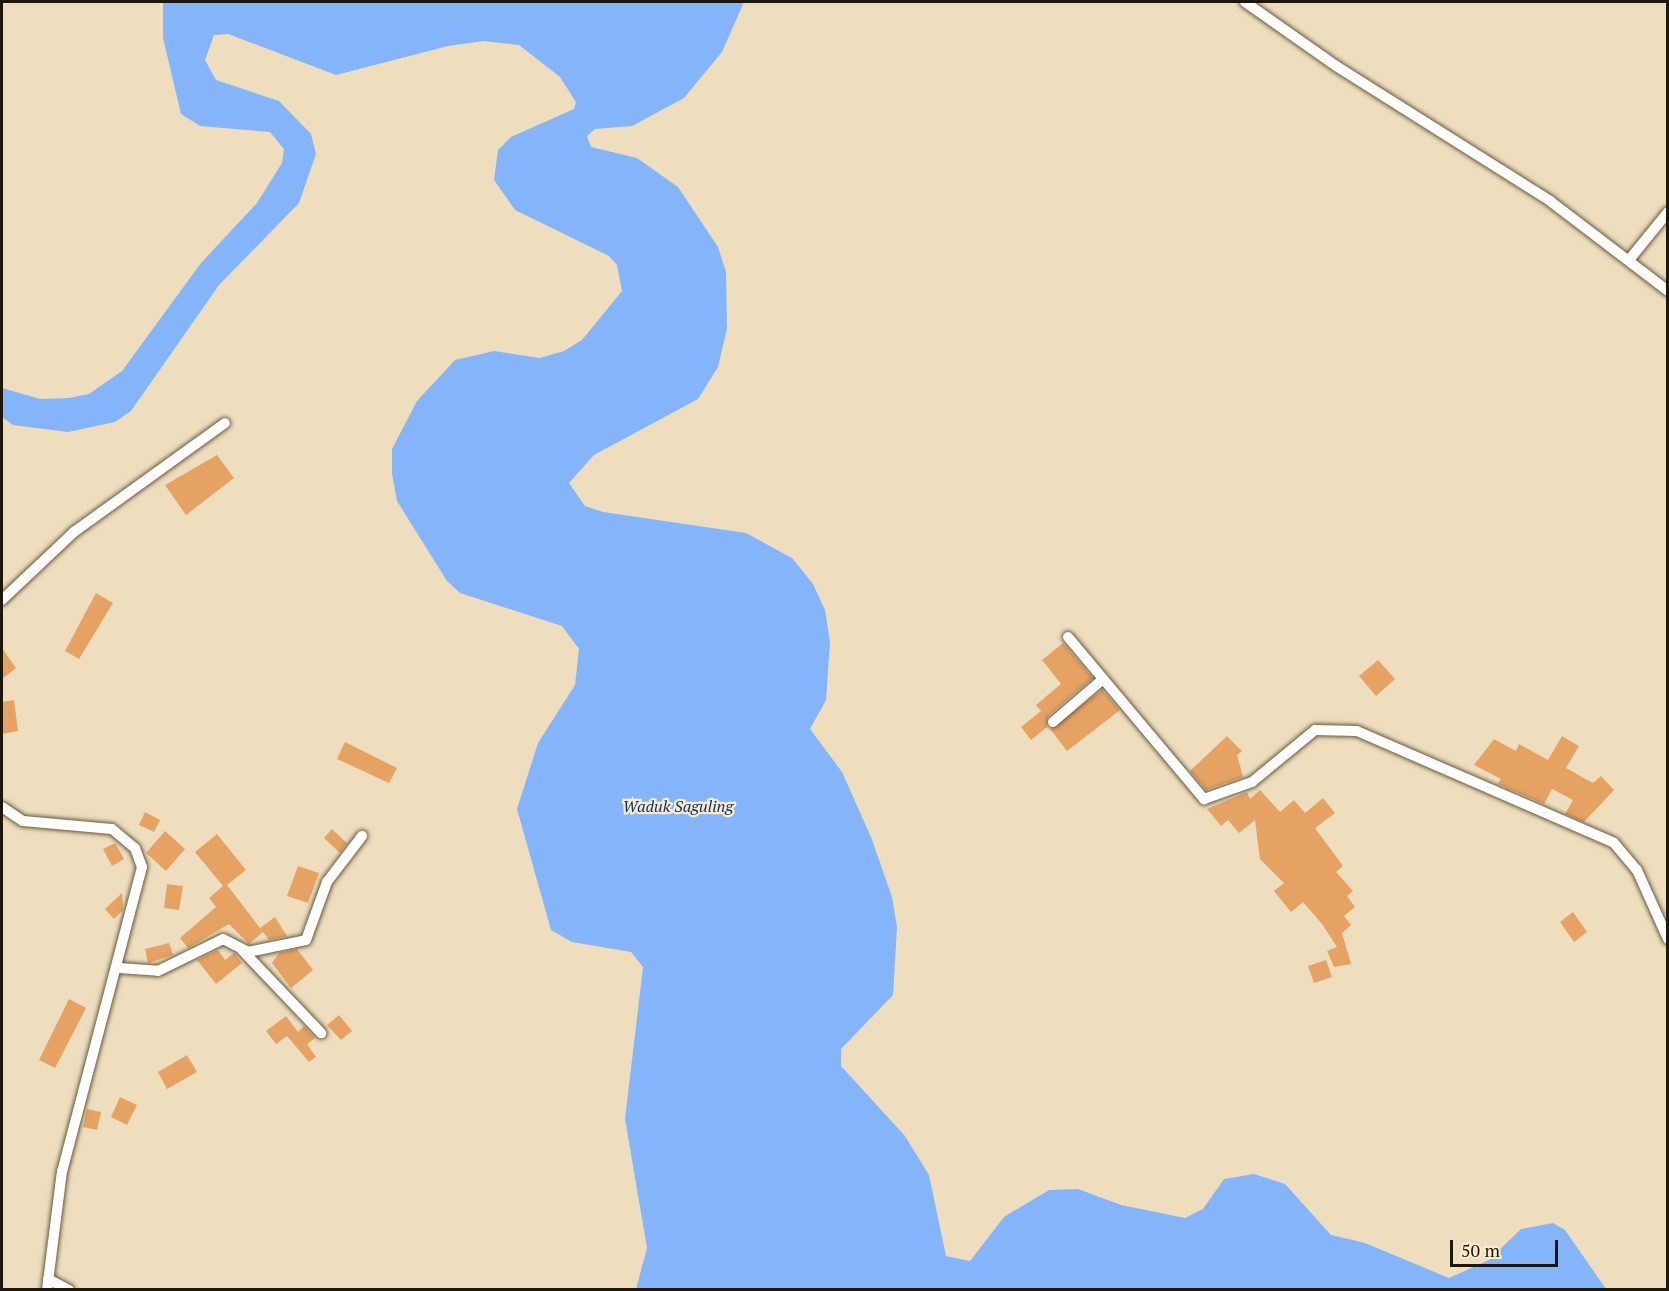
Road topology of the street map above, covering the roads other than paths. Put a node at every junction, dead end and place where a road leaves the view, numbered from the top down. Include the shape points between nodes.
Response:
1 (1245, 2) edge
2 (1668, 212) edge
3 (1629, 260) junction
4 (1668, 291) edge
5 (225, 423) dead end
6 (2, 600) edge
7 (1068, 637) dead end
8 (1103, 679) junction
9 (1053, 722) dead end
10 (2, 807) edge
11 (362, 836) dead end
12 (1668, 939) edge
13 (240, 948) junction
14 (118, 968) junction
15 (321, 1033) dead end
16 (47, 1284) edge
17 (69, 1290) edge

1 - 3 street via 1336,66 1550,201
2 - 3 street
3 - 4 street
5 - 6 street via 74,532
7 - 8 street
8 - 9 street
8 - 12 street via 1203,799 1252,782 1315,730 1357,731 1614,843 1637,870
10 - 14 street via 22,821 101,825 135,848 142,875
11 - 13 street via 327,882 308,939 250,952
13 - 14 street via 223,939 166,969
13 - 15 street
14 - 16 street via 62,1171
16 - 17 street

